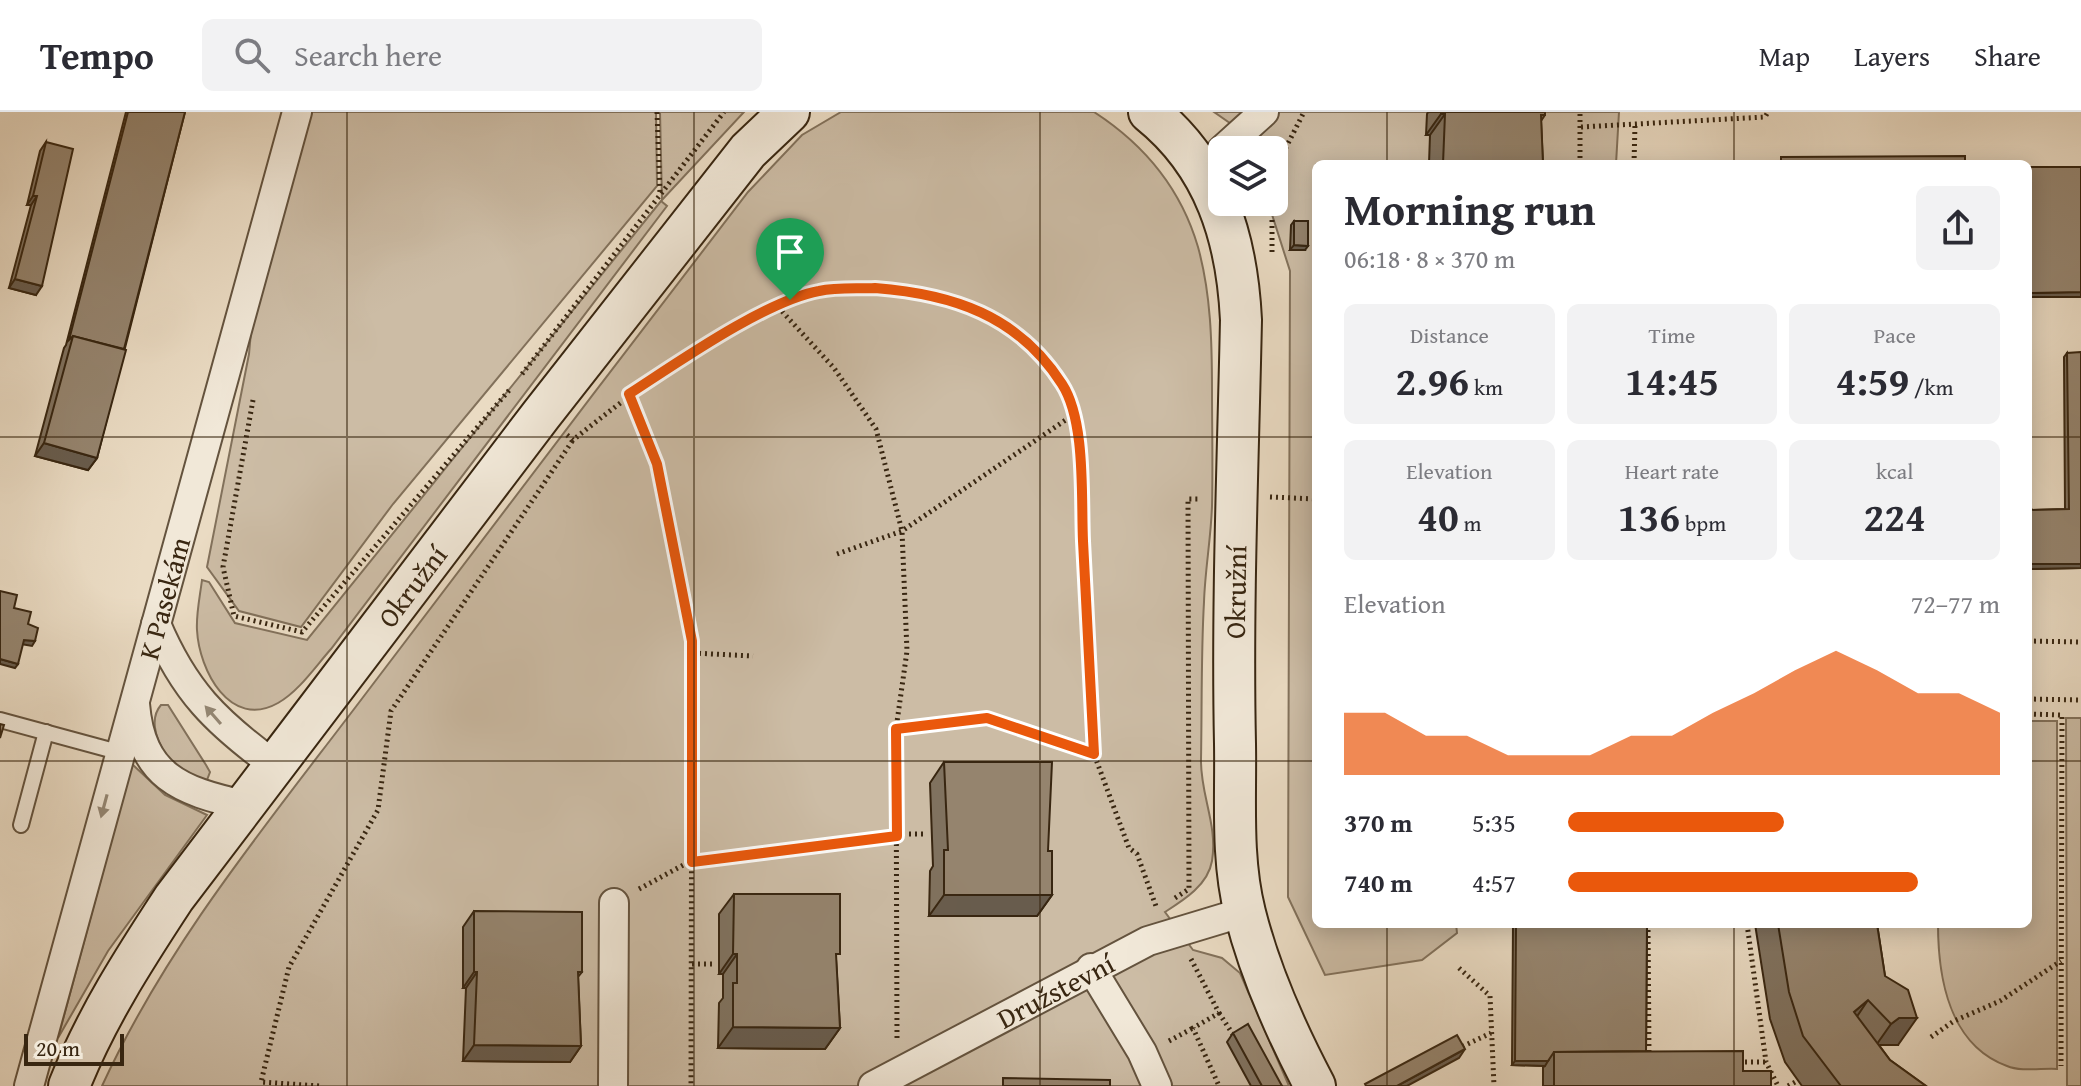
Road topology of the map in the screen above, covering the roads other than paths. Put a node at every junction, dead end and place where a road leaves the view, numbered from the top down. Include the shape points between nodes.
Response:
1 (297, 112) edge
2 (789, 112) edge
3 (1149, 112) edge
4 (1264, 112) edge
5 (1237, 136) edge
6 (1208, 152) edge
7 (1225, 216) edge
8 (156, 624) junction
9 (134, 695) junction
10 (0, 720) edge
11 (46, 732) junction
12 (118, 752) junction
13 (273, 764) junction
14 (244, 805) junction
15 (21, 825) dead end
16 (614, 903) road end
17 (1244, 912) junction
18 (1091, 968) junction
19 (29, 1086) edge
20 (69, 1086) edge
21 (613, 1086) edge
22 (873, 1086) edge
23 (1157, 1086) edge
24 (1315, 1086) edge

1 - 8 street, K Pasekám
2 - 13 street, Okružní via 748,151
3 - 6 street, Okružní via 1176,136
4 - 5 street
7 - 17 street, Okružní via 1240,293 1234,679 1236,834
8 - 9 street, K Pasekám
13 -> 8 street via 225,728 205,705 184,679
9 - 12 street, K Pasekám
9 - 14 street via 141,741 162,772 191,792
10 - 11 lane
11 - 12 lane
11 - 15 lane
12 -> 19 street, K Pasekám
13 - 14 street, Okružní
14 - 20 street, Okružní via 121,978
16 - 21 street
17 - 18 street, Družstevní via 1148,941
17 - 24 street, Okružní via 1289,1035
18 - 22 street, Družstevní
18 - 23 street

